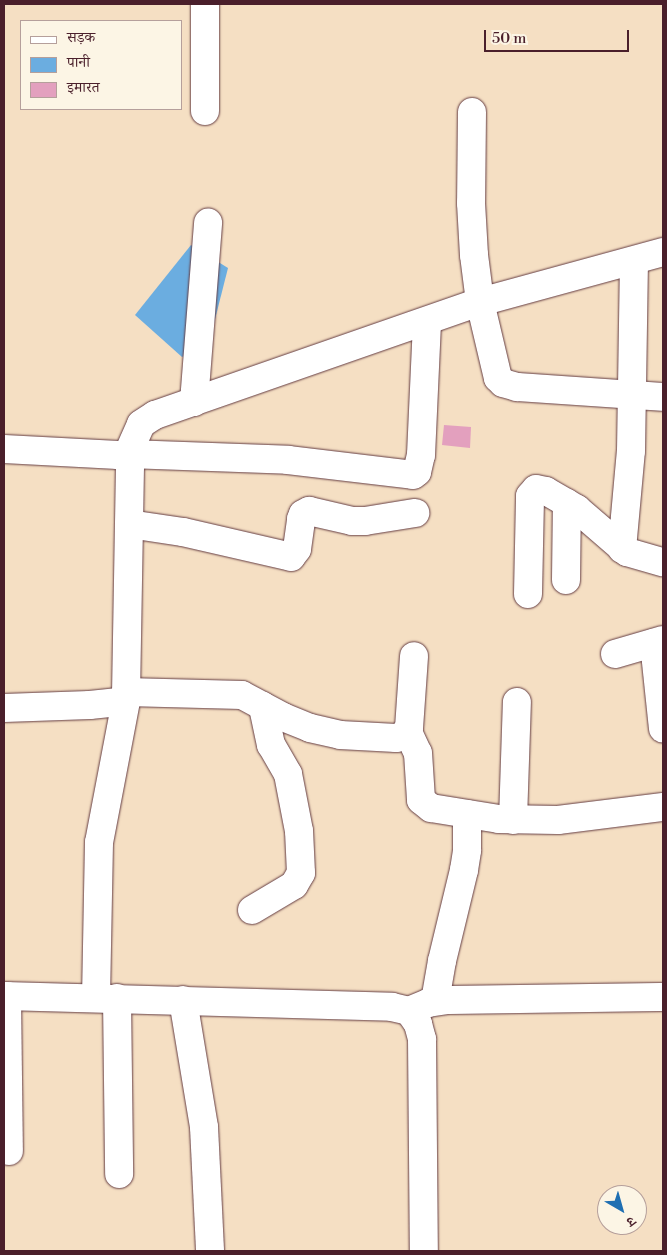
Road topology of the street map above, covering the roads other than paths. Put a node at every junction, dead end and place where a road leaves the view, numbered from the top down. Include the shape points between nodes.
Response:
1 (205, 4) edge
2 (205, 111) dead end
3 (472, 112) dead end
4 (208, 223) dead end
5 (663, 252) edge
6 (634, 260) junction
7 (480, 302) junction
8 (427, 321) junction
9 (632, 395) junction
10 (663, 397) edge
11 (194, 402) junction
12 (4, 448) edge
13 (127, 456) junction
14 (567, 503) junction
15 (415, 513) dead end
16 (129, 524) junction
17 (622, 548) junction
18 (663, 562) edge
19 (566, 580) dead end
20 (528, 594) dead end
21 (658, 642) edge
22 (615, 654) dead end
23 (414, 656) dead end
24 (126, 696) junction
25 (517, 702) dead end
26 (263, 706) junction
27 (4, 708) edge
28 (663, 729) edge
29 (408, 732) junction
30 (663, 806) edge
31 (467, 814) junction
32 (514, 820) junction
33 (252, 910) dead end
34 (5, 996) edge
35 (663, 997) edge
36 (106, 998) junction
37 (183, 1000) junction
38 (435, 1001) junction
39 (409, 1012) junction
40 (9, 1152) dead end
41 (119, 1174) dead end
42 (210, 1251) edge
43 (424, 1251) edge

1 - 2 street
3 - 7 street via 472,222
4 - 11 street
5 - 6 street
6 - 7 street
6 - 9 street
7 - 8 street
7 - 9 street via 495,371 503,383 517,387
8 - 11 street
8 - 13 street via 421,455 417,472 413,475 288,460
9 - 10 street
9 - 17 street via 631,451
11 - 13 street via 147,419 135,434
12 - 13 street
13 - 16 street via 131,476
14 - 17 street
14 - 19 street
14 - 20 street via 540,490 530,496
15 - 16 street via 352,521 308,511 303,514 297,549 291,557 183,532
16 - 24 street
17 - 18 street
21 - 22 street
21 - 28 street
23 - 29 street
24 - 26 street via 234,694
24 - 27 street via 90,705
24 - 36 street via 99,842
25 - 32 street
26 - 29 street via 310,728 340,735 396,738
26 - 33 street via 271,745 288,774 299,832 301,873 294,885
29 - 31 street via 418,753 421,800 431,808
30 - 32 street via 576,819
31 - 32 street
31 - 38 street via 464,870
34 - 36 street
34 - 40 street
35 - 38 street
36 - 37 street
36 - 41 street
37 - 39 street via 392,1007
37 - 42 street via 204,1127
38 - 39 street
39 - 43 street via 418,1024 422,1040

